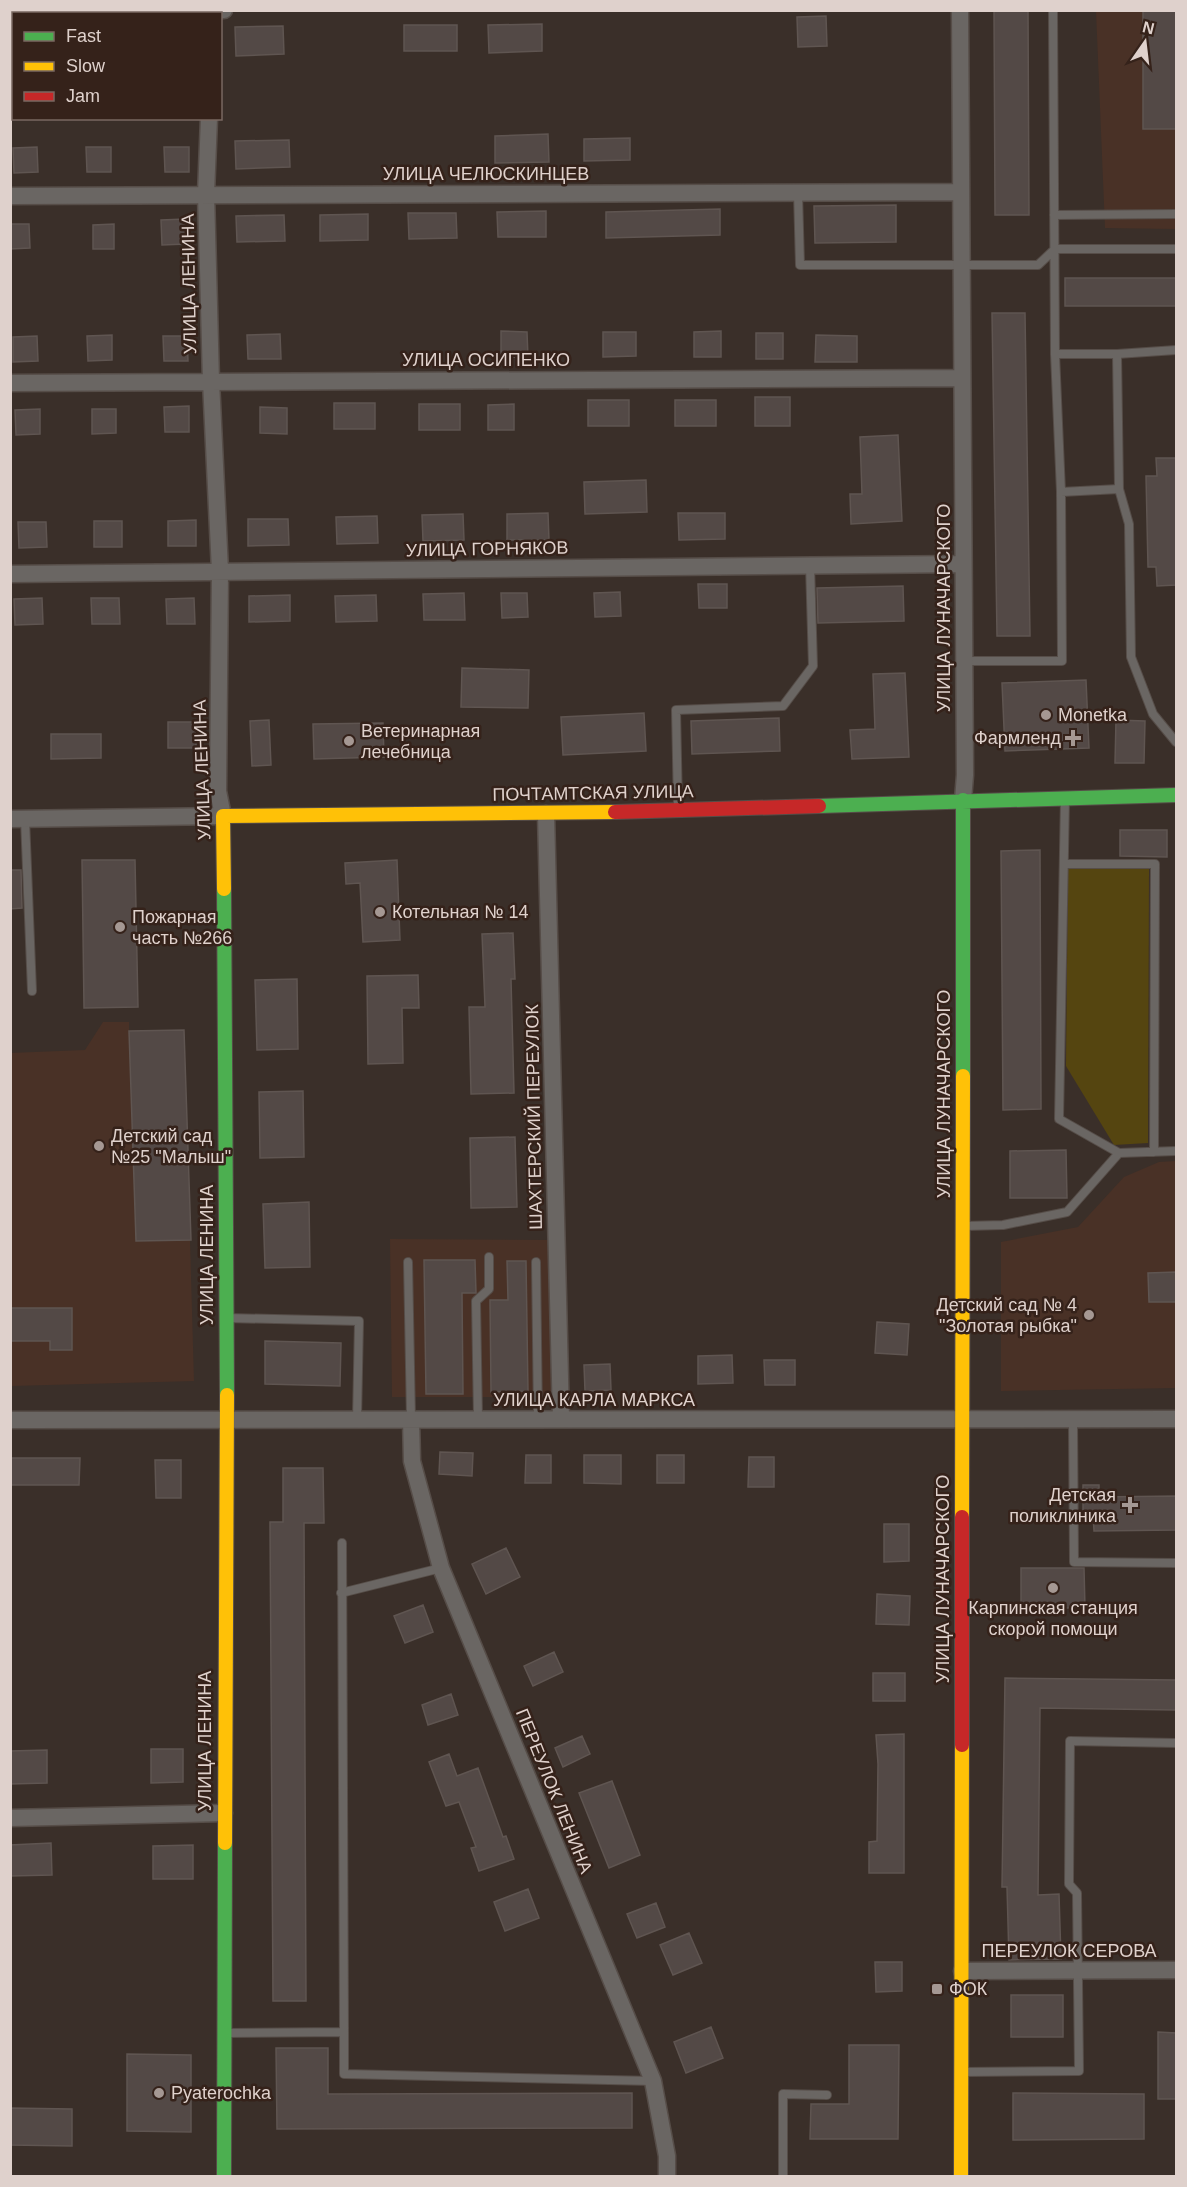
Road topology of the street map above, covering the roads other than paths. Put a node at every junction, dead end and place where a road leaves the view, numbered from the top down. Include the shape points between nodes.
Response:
1 (130, 10) edge
2 (224, 10) edge
3 (960, 10) edge
4 (1053, 10) edge
5 (213, 12) edge
6 (209, 120) edge
7 (961, 192) junction
8 (798, 193) junction
9 (206, 194) junction
10 (10, 196) edge
11 (1176, 214) edge
12 (1054, 215) junction
13 (1054, 249) junction
14 (1176, 249) edge
15 (962, 265) junction
16 (1176, 350) edge
17 (1054, 354) junction
18 (1118, 354) junction
19 (962, 378) junction
20 (211, 381) junction
21 (10, 383) edge
22 (1119, 489) junction
23 (1062, 492) junction
24 (963, 564) junction
25 (810, 565) junction
26 (220, 571) junction
27 (10, 574) edge
28 (964, 661) junction
29 (1176, 742) edge
30 (1176, 795) edge
31 (1065, 798) junction
32 (963, 800) junction
33 (678, 811) junction
34 (546, 814) junction
35 (223, 816) junction
36 (18, 819) edge
37 (1064, 864) junction
38 (32, 991) dead end
39 (1176, 1151) edge
40 (1154, 1152) junction
41 (1119, 1153) junction
42 (964, 1226) junction
43 (489, 1257) dead end
44 (408, 1262) dead end
45 (536, 1262) dead end
46 (227, 1318) junction
47 (226, 1419) junction
48 (357, 1419) junction
49 (411, 1419) junction
50 (478, 1419) junction
51 (538, 1419) junction
52 (561, 1419) junction
53 (963, 1419) junction
54 (1073, 1419) junction
55 (1176, 1419) edge
56 (10, 1420) edge
57 (342, 1543) dead end
58 (1176, 1563) edge
59 (441, 1568) junction
60 (341, 1593) junction
61 (1176, 1743) edge
62 (224, 1813) junction
63 (10, 1818) edge
64 (1078, 1970) junction
65 (1176, 1970) edge
66 (962, 1971) junction
67 (344, 2032) junction
68 (224, 2033) junction
69 (962, 2072) junction
70 (653, 2081) junction
71 (827, 2095) dead end
72 (224, 2176) edge
73 (668, 2176) edge
74 (783, 2176) edge
75 (961, 2176) edge

1 - 5 street
2 - 5 street
3 - 7 street, УЛИЦА ЛУНАЧАРСКОГО
4 - 12 lane
6 - 9 street, УЛИЦА ЛЕНИНА
7 - 8 street, УЛИЦА ЧЕЛЮСКИНЦЕВ
7 - 15 street, УЛИЦА ЛУНАЧАРСКОГО
8 - 9 street, УЛИЦА ЧЕЛЮСКИНЦЕВ
8 - 15 lane via 800,264
9 - 10 street, УЛИЦА ЧЕЛЮСКИНЦЕВ
9 - 20 street, УЛИЦА ЛЕНИНА
11 - 12 lane
12 - 13 lane
13 - 14 lane
13 - 15 lane via 1038,265
13 - 17 lane
15 - 19 street, УЛИЦА ЛУНАЧАРСКОГО
16 - 18 lane
17 - 18 lane
17 - 23 lane
18 - 22 lane
19 - 20 street, УЛИЦА ОСИПЕНКО
19 - 24 street, УЛИЦА ЛУНАЧАРСКОГО
20 - 21 street, УЛИЦА ОСИПЕНКО
20 - 26 street, УЛИЦА ЛЕНИНА
22 - 23 lane
22 - 29 lane via 1129,524 1131,657 1153,714
23 - 28 lane via 1062,661
24 - 25 street, УЛИЦА ГОРНЯКОВ
24 - 28 street, УЛИЦА ЛУНАЧАРСКОГО
25 - 26 street, УЛИЦА ГОРНЯКОВ
25 - 33 lane via 813,666 783,706 676,711
26 - 27 street, УЛИЦА ГОРНЯКОВ
26 - 35 street, УЛИЦА ЛЕНИНА via 218,791
28 - 32 street, УЛИЦА ЛУНАЧАРСКОГО
30 - 31 street, ПОЧТАМТСКАЯ УЛИЦА
31 - 32 street, ПОЧТАМТСКАЯ УЛИЦА
31 - 37 lane
32 - 33 street, ПОЧТАМТСКАЯ УЛИЦА
32 - 42 street, УЛИЦА ЛУНАЧАРСКОГО
33 - 34 street, ПОЧТАМТСКАЯ УЛИЦА
34 - 35 street, ПОЧТАМТСКАЯ УЛИЦА
34 - 52 street, ШАХТЕРСКИЙ ПЕРЕУЛОК
35 - 36 street, ПОЧТАМТСКАЯ УЛИЦА
35 - 46 street, УЛИЦА ЛЕНИНА
36 - 38 lane
37 - 40 lane via 1155,864
37 - 41 lane via 1059,1119
39 - 40 lane
40 - 41 lane
41 - 42 lane via 1067,1212 1003,1225
42 - 53 street, УЛИЦА ЛУНАЧАРСКОГО
43 - 50 lane via 489,1289 476,1300
44 - 49 lane
45 - 51 lane
46 - 47 street, УЛИЦА ЛЕНИНА
46 - 48 lane via 359,1321
47 - 48 street, УЛИЦА КАРЛА МАРКСА
47 - 56 street, УЛИЦА КАРЛА МАРКСА
47 - 62 street, УЛИЦА ЛЕНИНА
48 - 49 street, УЛИЦА КАРЛА МАРКСА
49 - 50 street, УЛИЦА КАРЛА МАРКСА
49 - 59 street, ПЕРЕУЛОК ЛЕНИНА via 412,1461
50 - 51 street, УЛИЦА КАРЛА МАРКСА
51 - 52 street, УЛИЦА КАРЛА МАРКСА
52 - 53 street, УЛИЦА КАРЛА МАРКСА
53 - 54 street, УЛИЦА КАРЛА МАРКСА
53 - 66 street, УЛИЦА ЛУНАЧАРСКОГО
54 - 55 street, УЛИЦА КАРЛА МАРКСА
54 - 58 lane via 1074,1562
57 - 60 lane
59 - 60 lane
59 - 70 street, ПЕРЕУЛОК ЛЕНИНА
60 - 67 lane
61 - 64 lane via 1070,1741 1069,1884 1077,1893
62 - 63 street
62 - 68 street, УЛИЦА ЛЕНИНА
64 - 65 street, ПЕРЕУЛОК СЕРОВА
64 - 66 street, ПЕРЕУЛОК СЕРОВА
64 - 69 lane via 1079,2070
66 - 69 street, УЛИЦА ЛУНАЧАРСКОГО
67 - 68 lane
67 - 70 lane via 344,2074
68 - 72 street, УЛИЦА ЛЕНИНА
69 - 75 street, УЛИЦА ЛУНАЧАРСКОГО
70 - 73 street, ПЕРЕУЛОК ЛЕНИНА
71 - 74 lane via 783,2094

